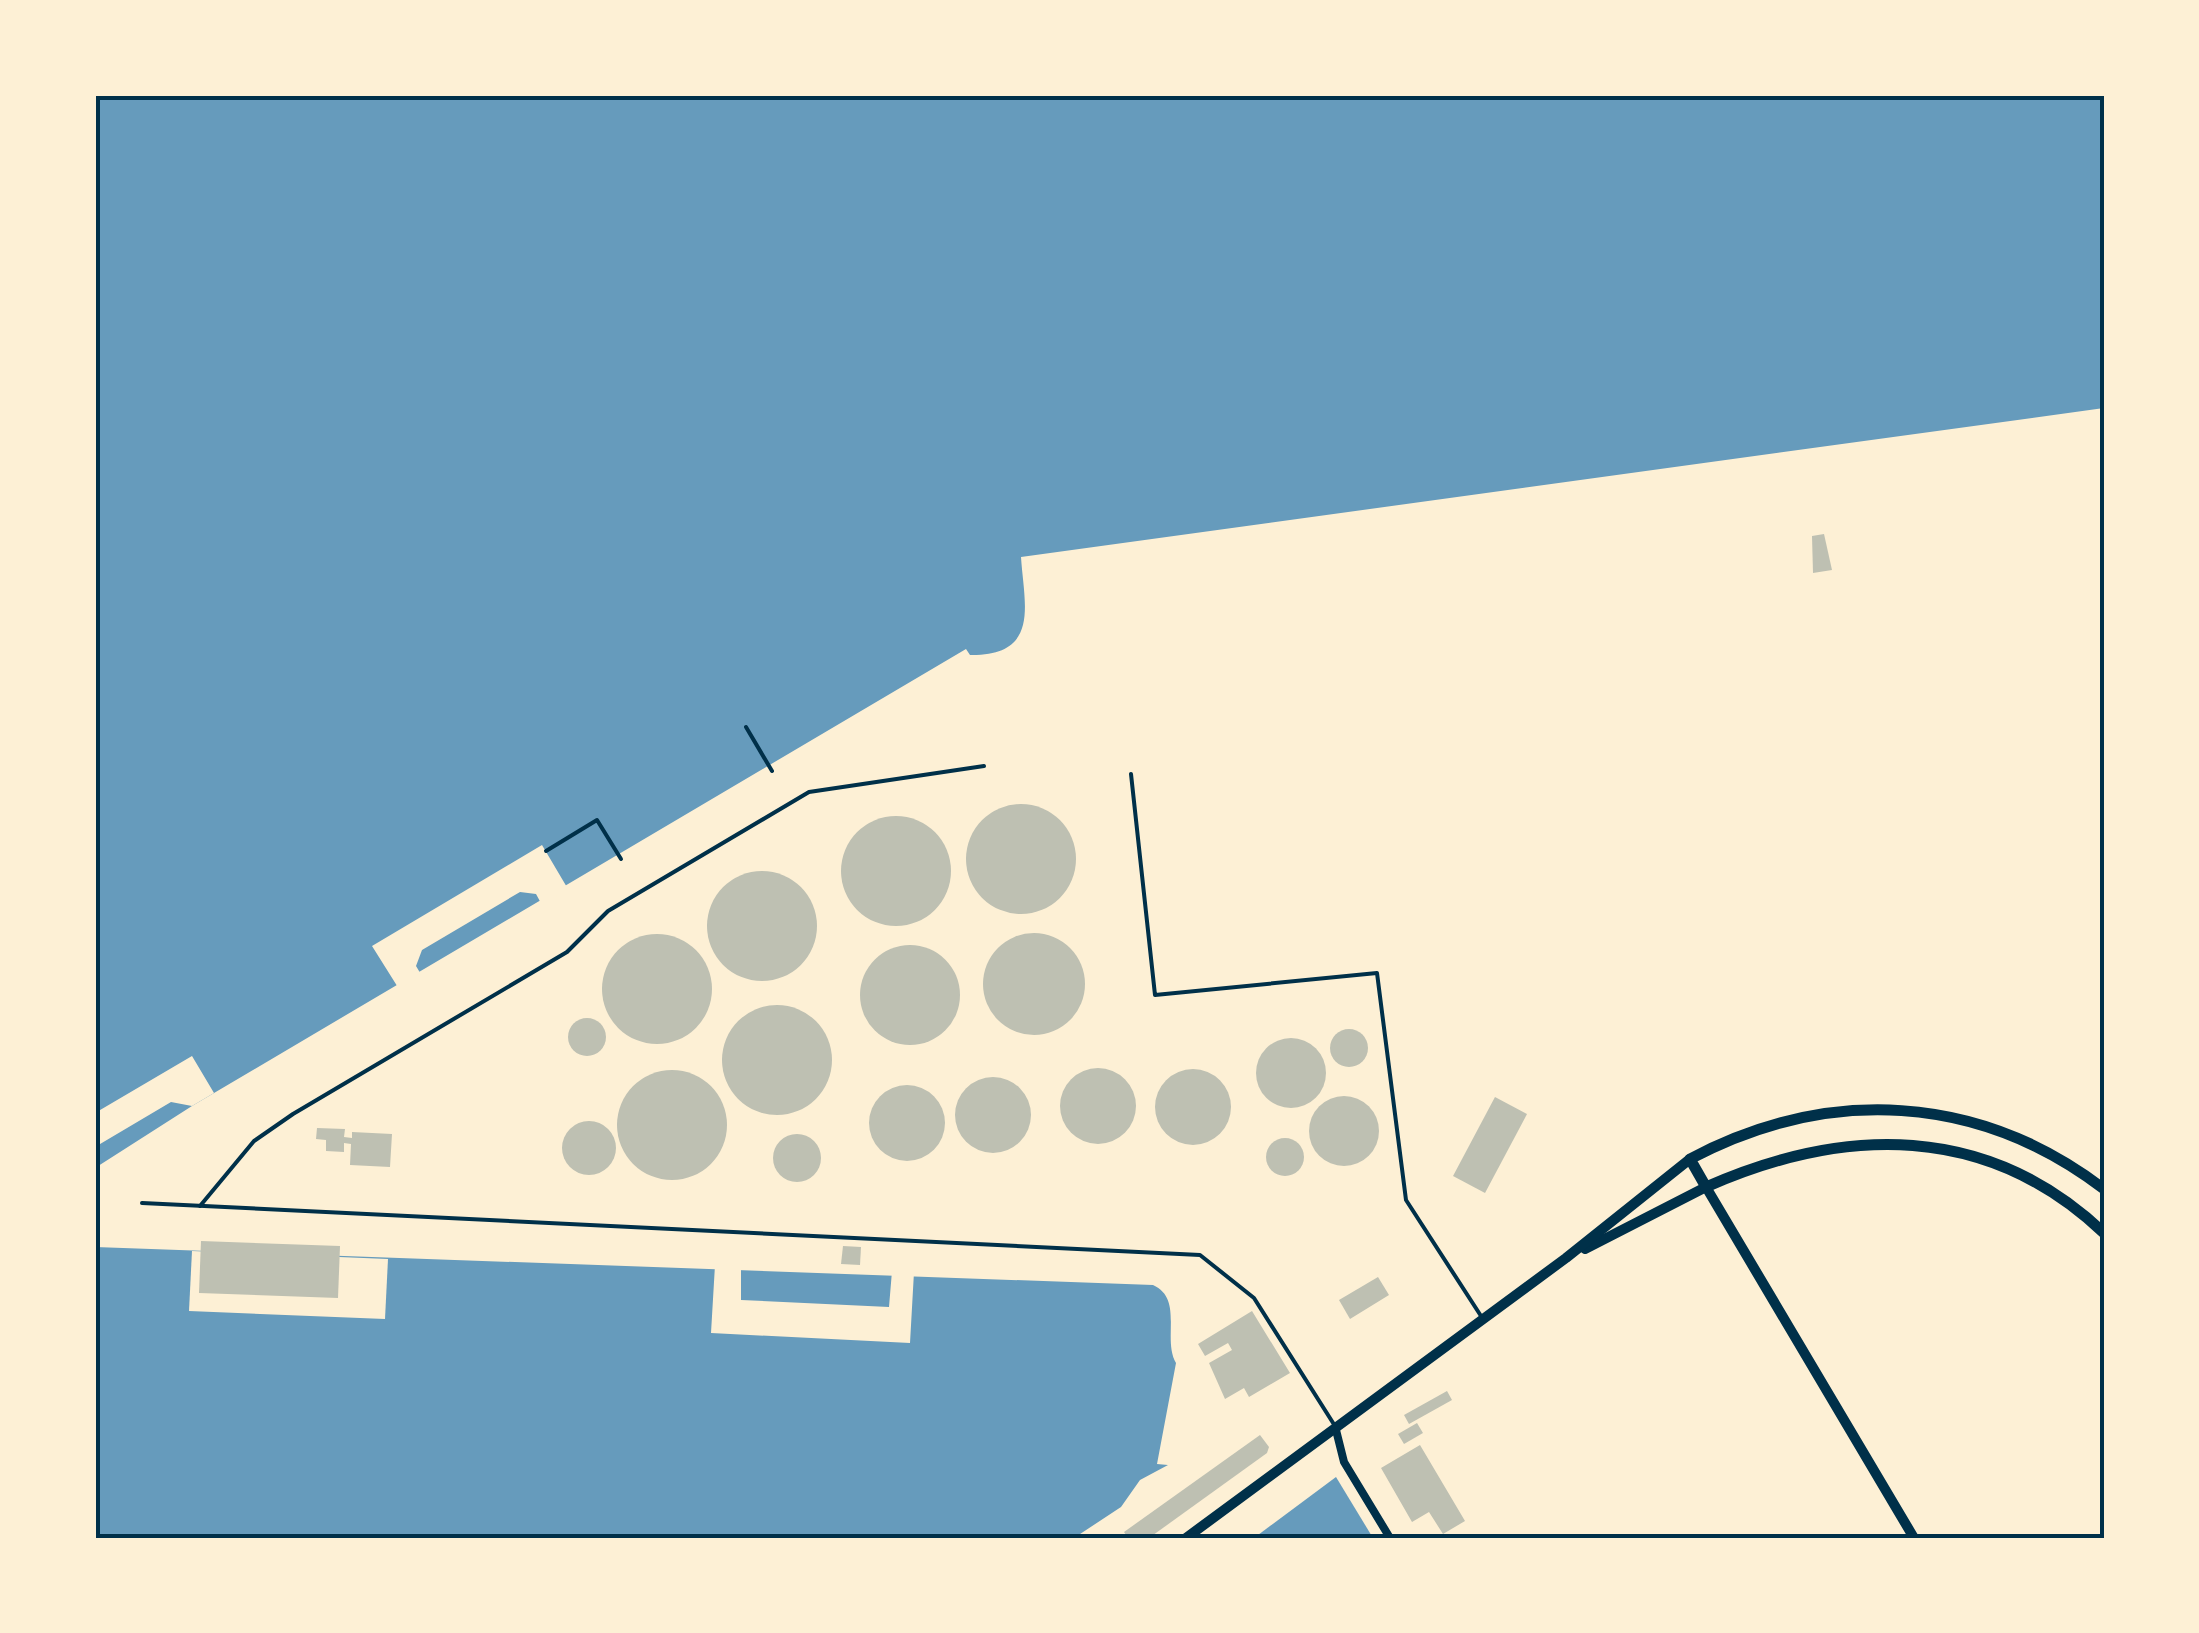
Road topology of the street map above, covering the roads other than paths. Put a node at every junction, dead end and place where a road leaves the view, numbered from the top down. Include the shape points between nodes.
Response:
1 (984, 766) dead end
2 (1131, 774) dead end
3 (1690, 1160) junction
4 (1706, 1187) junction
5 (2104, 1189) edge
6 (142, 1204) dead end
7 (200, 1206) junction
8 (2104, 1233) edge
9 (1566, 1258) junction
10 (1483, 1320) junction
11 (1336, 1430) junction
12 (1186, 1538) edge
13 (1390, 1538) edge
14 (1914, 1538) edge

1 - 7 lane via 809,792 608,911 567,952 293,1114 254,1141
2 - 10 lane via 1155,995 1376,973 1406,1200
3 - 4 main road
3 - 5 main road via 1756,1127 1824,1112 1901,1110 1948,1114 2012,1136
3 - 9 street
4 - 8 main road via 1811,1150 1877,1143 1934,1148 2030,1181
4 - 9 street
4 - 14 street
6 - 7 lane
7 - 11 lane via 1200,1255 1254,1298
9 - 10 street
10 - 11 street
11 - 12 street
11 - 13 street via 1344,1462

